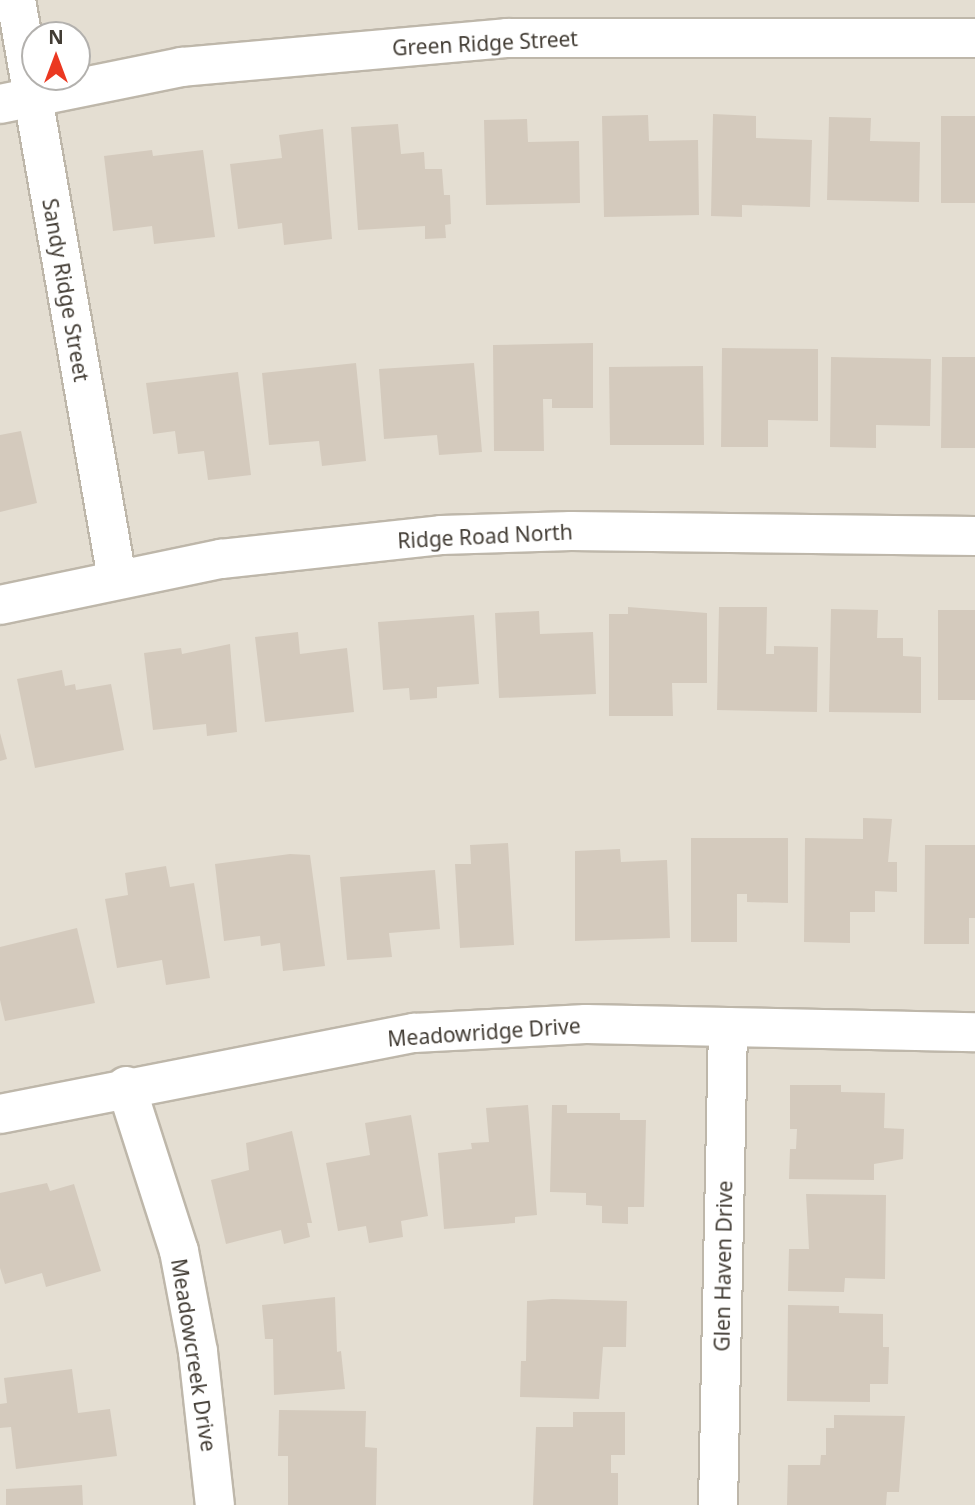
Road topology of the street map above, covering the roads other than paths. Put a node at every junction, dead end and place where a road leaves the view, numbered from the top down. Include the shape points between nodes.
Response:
1 (16, 0) edge
2 (975, 38) edge
3 (17, 100) edge
4 (975, 536) edge
5 (117, 579) junction
6 (0, 605) edge
7 (728, 1027) junction
8 (975, 1032) edge
9 (126, 1086) junction
10 (0, 1114) edge
11 (215, 1505) edge
12 (718, 1505) edge

1 - 3 street, Sandy Ridge Street
2 - 3 street, Green Ridge Street via 507,38 182,67
3 - 5 street, Sandy Ridge Street
4 - 5 street, Ridge Road North via 571,531 441,535 221,559
5 - 6 street, Ridge Road North
7 - 8 street, Meadowridge Drive
7 - 9 street, Meadowridge Drive via 586,1024 414,1033
7 - 12 street, Glen Haven Drive
9 - 10 street, Meadowridge Drive
9 - 11 street, Meadowcreek Drive via 178,1251 198,1352

